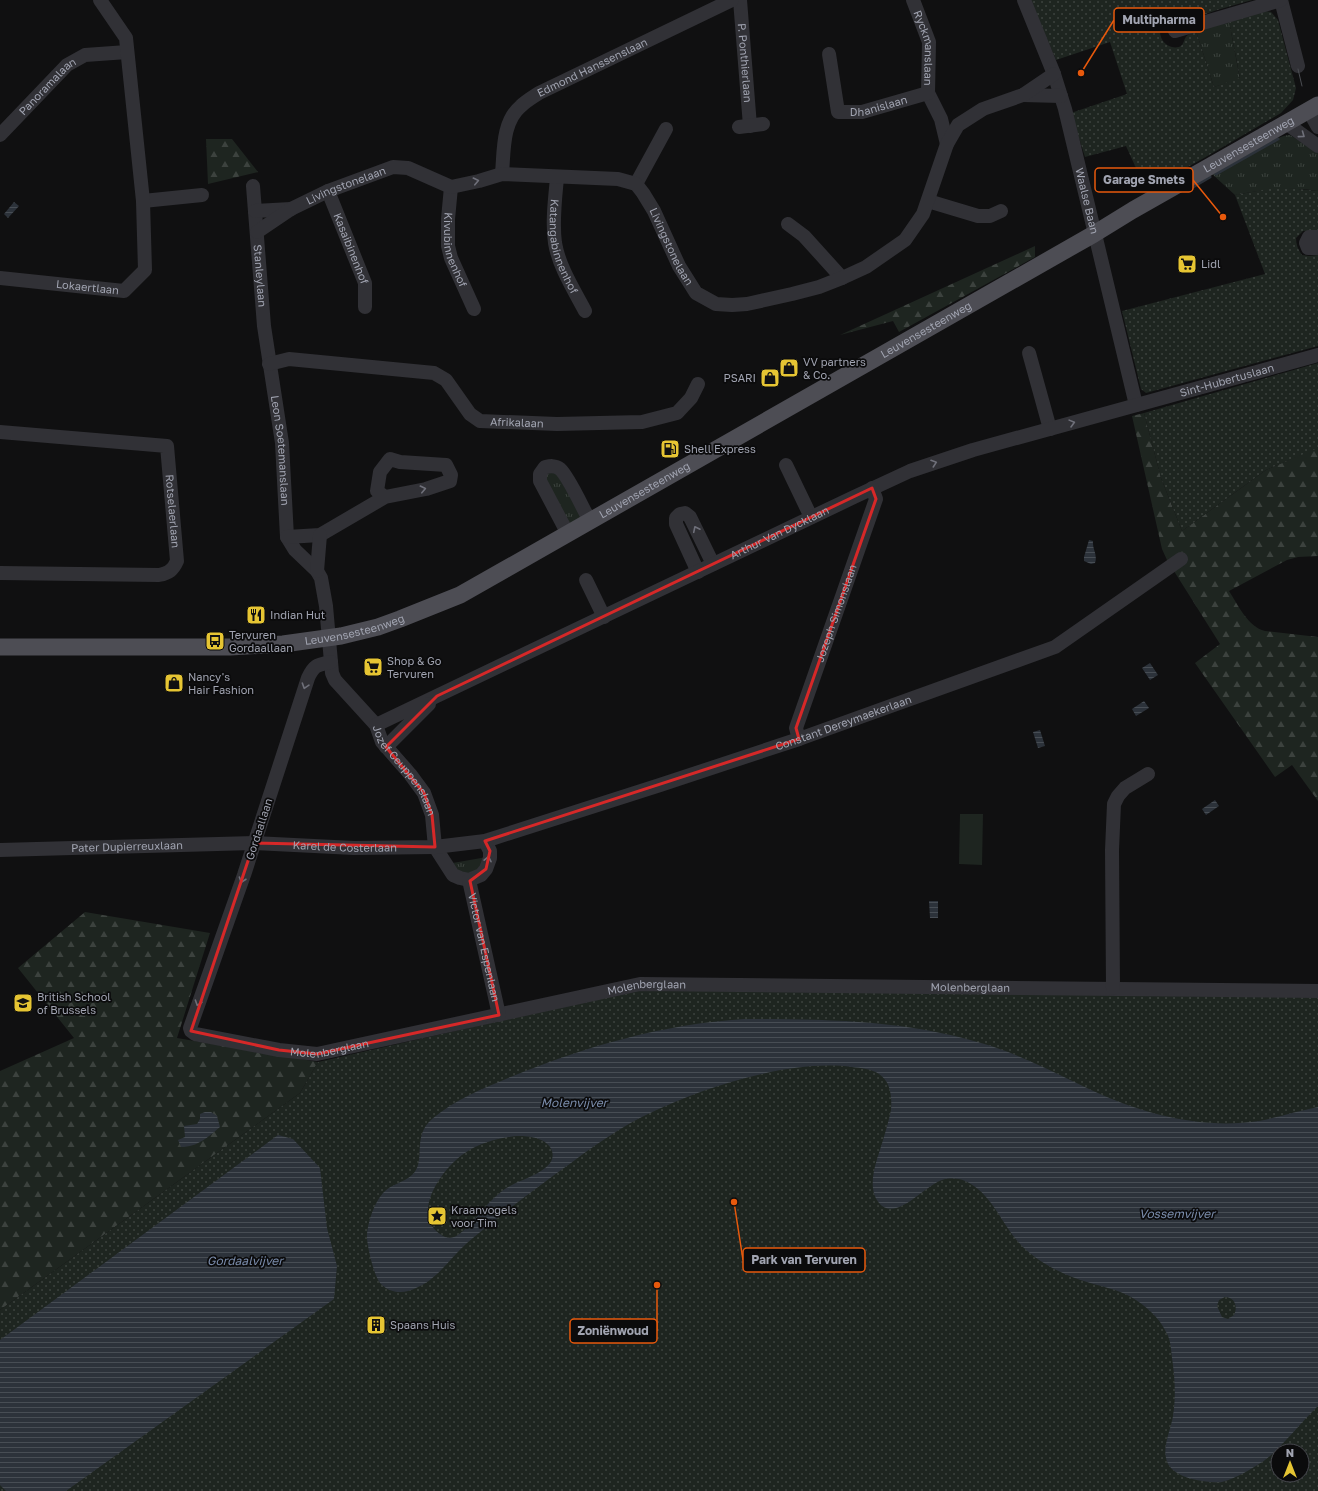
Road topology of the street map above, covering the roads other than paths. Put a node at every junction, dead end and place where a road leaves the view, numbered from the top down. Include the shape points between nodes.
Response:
1 (100, 0) edge
2 (732, 0) edge
3 (740, 0) edge
4 (912, 0) edge
5 (1024, 0) edge
6 (1281, 0) edge
7 (1175, 31) dead end
8 (127, 52) junction
9 (830, 54) dead end
10 (1298, 66) dead end
11 (1054, 74) junction
12 (928, 93) junction
13 (1023, 95) junction
14 (1061, 96) junction
15 (1313, 108) edge
16 (941, 119) junction
17 (1286, 123) junction
18 (958, 125) junction
19 (751, 126) dead end
20 (1318, 127) edge
21 (666, 129) dead end
22 (0, 135) edge
23 (947, 144) junction
24 (1318, 146) edge
25 (502, 174) junction
26 (556, 178) junction
27 (636, 184) junction
28 (253, 186) dead end
29 (451, 187) junction
30 (328, 191) junction
31 (202, 195) dead end
32 (143, 201) junction
33 (928, 201) junction
34 (291, 209) junction
35 (255, 211) junction
36 (1001, 211) dead end
37 (788, 224) dead end
38 (257, 232) junction
39 (1094, 234) junction
40 (1318, 237) edge
41 (1318, 248) edge
42 (0, 278) edge
43 (842, 278) junction
44 (365, 307) dead end
45 (474, 309) dead end
46 (585, 311) dead end
47 (1029, 353) dead end
48 (1318, 355) edge
49 (269, 364) junction
50 (698, 384) dead end
51 (1136, 405) junction
52 (1050, 429) junction
53 (0, 432) edge
54 (786, 465) dead end
55 (872, 488) junction
56 (385, 497) junction
57 (811, 517) junction
58 (590, 522) junction
59 (568, 534) junction
60 (320, 535) junction
61 (287, 537) junction
62 (1180, 559) dead end
63 (713, 564) junction
64 (317, 571) junction
65 (698, 572) junction
66 (0, 573) edge
67 (586, 580) dead end
68 (604, 617) junction
69 (329, 639) junction
70 (0, 647) edge
71 (331, 662) junction
72 (437, 696) junction
73 (376, 725) junction
74 (799, 739) junction
75 (386, 746) junction
76 (1148, 774) dead end
77 (485, 841) junction
78 (254, 843) junction
79 (435, 848) junction
80 (0, 850) edge
81 (469, 880) junction
82 (1113, 988) junction
83 (1318, 990) edge
84 (499, 1015) junction
85 (191, 1031) joint

1 - 8 street, Lokaertlaan via 126,38
2 - 25 street, Edmond Hanssenslaan via 539,93 521,106 507,127
3 - 19 street, P. Ponthierlaan
4 - 12 street, Ryckmanslaan via 929,42
5 - 11 street, Waalse Baan
6 - 7 street
6 - 10 street
8 - 22 street, Panoramalaan via 85,55 67,65
8 - 32 street, Lokaertlaan
9 - 12 street, Dhanislaan via 838,112 862,112
11 - 13 street, Livingstonelaan
11 - 14 street, Waalse Baan
12 - 16 street, Ryckmanslaan
13 - 14 street, Livingstonelaan
13 - 18 street, Livingstonelaan via 983,109
14 - 39 street, Waalse Baan
15 - 17 main road, Leuvensesteenweg
15 - 20 street
16 - 18 street
16 - 23 street, Ryckmanslaan
17 -> 24 street
17 - 39 main road, Leuvensesteenweg
18 - 23 street, Livingstonelaan
21 - 27 street
23 - 33 street, Livingstonelaan
25 - 26 street
29 -> 25 street
26 - 27 street via 618,179
26 - 46 street, Katangabinnenhof via 556,244 564,269
27 - 43 street, Livingstonelaan via 654,210 679,266 696,293 716,304 747,304 799,292
28 - 35 street, Stanleylaan
29 - 30 street, Livingstonelaan via 408,168 393,167
29 - 45 street, Kivubinnenhof via 448,246
30 - 34 street, Livingstonelaan
30 - 44 street, Kasaibinenhof via 365,283
31 - 32 street
32 - 42 street, Lokaertlaan via 145,270 124,291
33 - 36 street via 978,216 990,216
33 - 43 street, Livingstonelaan via 923,214 905,240 866,268
34 - 35 street, Livingstonelaan
34 - 38 street, Livingstonelaan
35 - 38 street, Stanleylaan
37 - 43 street via 804,236
38 - 49 street, Stanleylaan
39 - 51 street, Waalse Baan
39 - 58 main road, Leuvensesteenweg
40 - 41 street via 1309,237 1306,243 1308,248
47 - 52 street
48 - 51 street, Sint-Hubertuslaan
49 - 50 street, Afrikalaan via 289,358 434,373 446,380 470,414 480,421 557,424 642,422 677,413 691,398
49 - 61 street, Leon Soetemanslaan via 282,443
52 -> 51 street, Arthur Van Dycklaan
55 -> 52 street, Arthur Van Dycklaan via 936,462
53 - 66 street, Rotselaerlaan via 168,446 177,560 173,569 159,575
54 - 57 street
55 - 57 street, Arthur Van Dycklaan
55 - 74 street, Jozeph Simonslaan via 876,500 796,728
56 -> 56 street via 426,489 450,481 451,474 446,465 390,459 380,472 377,491
56 - 60 street
57 - 63 street, Arthur Van Dycklaan
58 - 59 main road, Leuvensesteenweg
58 - 59 street via 560,469 553,466 545,467 540,474 540,481
59 - 69 main road, Leuvensesteenweg via 460,595 433,607 378,627
60 - 61 street
60 - 64 street
61 - 64 street
62 - 74 street, Constant Dereymaekerlaan via 1055,647
63 - 65 street, Arthur Van Dycklaan
63 -> 65 street via 690,517 685,513 680,514 676,518 676,524
64 - 69 street via 323,587
65 - 68 street, Arthur Van Dycklaan
67 - 68 street
68 - 72 street, Arthur Van Dycklaan
69 - 70 main road, Leuvensesteenweg via 230,646
69 - 71 street
71 - 73 street, Jozef Ceuppenslaan via 335,680
71 -> 78 street, Gordaallaan via 316,666 308,678
72 - 73 street, Arthur Van Dycklaan
72 - 75 street, Arthur Van Dycklaan
73 - 75 street, Jozef Ceuppenslaan
74 - 77 street, Constant Dereymaekerlaan
75 - 79 street, Jozef Ceuppenslaan via 424,793 432,815
76 - 82 street via 1125,788 1114,804
77 - 79 street, Constant Dereymaekerlaan
81 -> 77 street via 481,875 486,869 490,851
78 - 79 street, Karel de Costerlaan via 354,848
78 - 80 street, Pater Dupierreuxlaan
78 -> 85 street, Gordaallaan
79 - 81 street via 453,875
81 - 84 street, Victor van Espenlaan
82 - 83 street, Molenberglaan
82 - 84 street, Molenberglaan via 640,984
84 - 85 street, Molenberglaan via 317,1054 271,1049 195,1034

